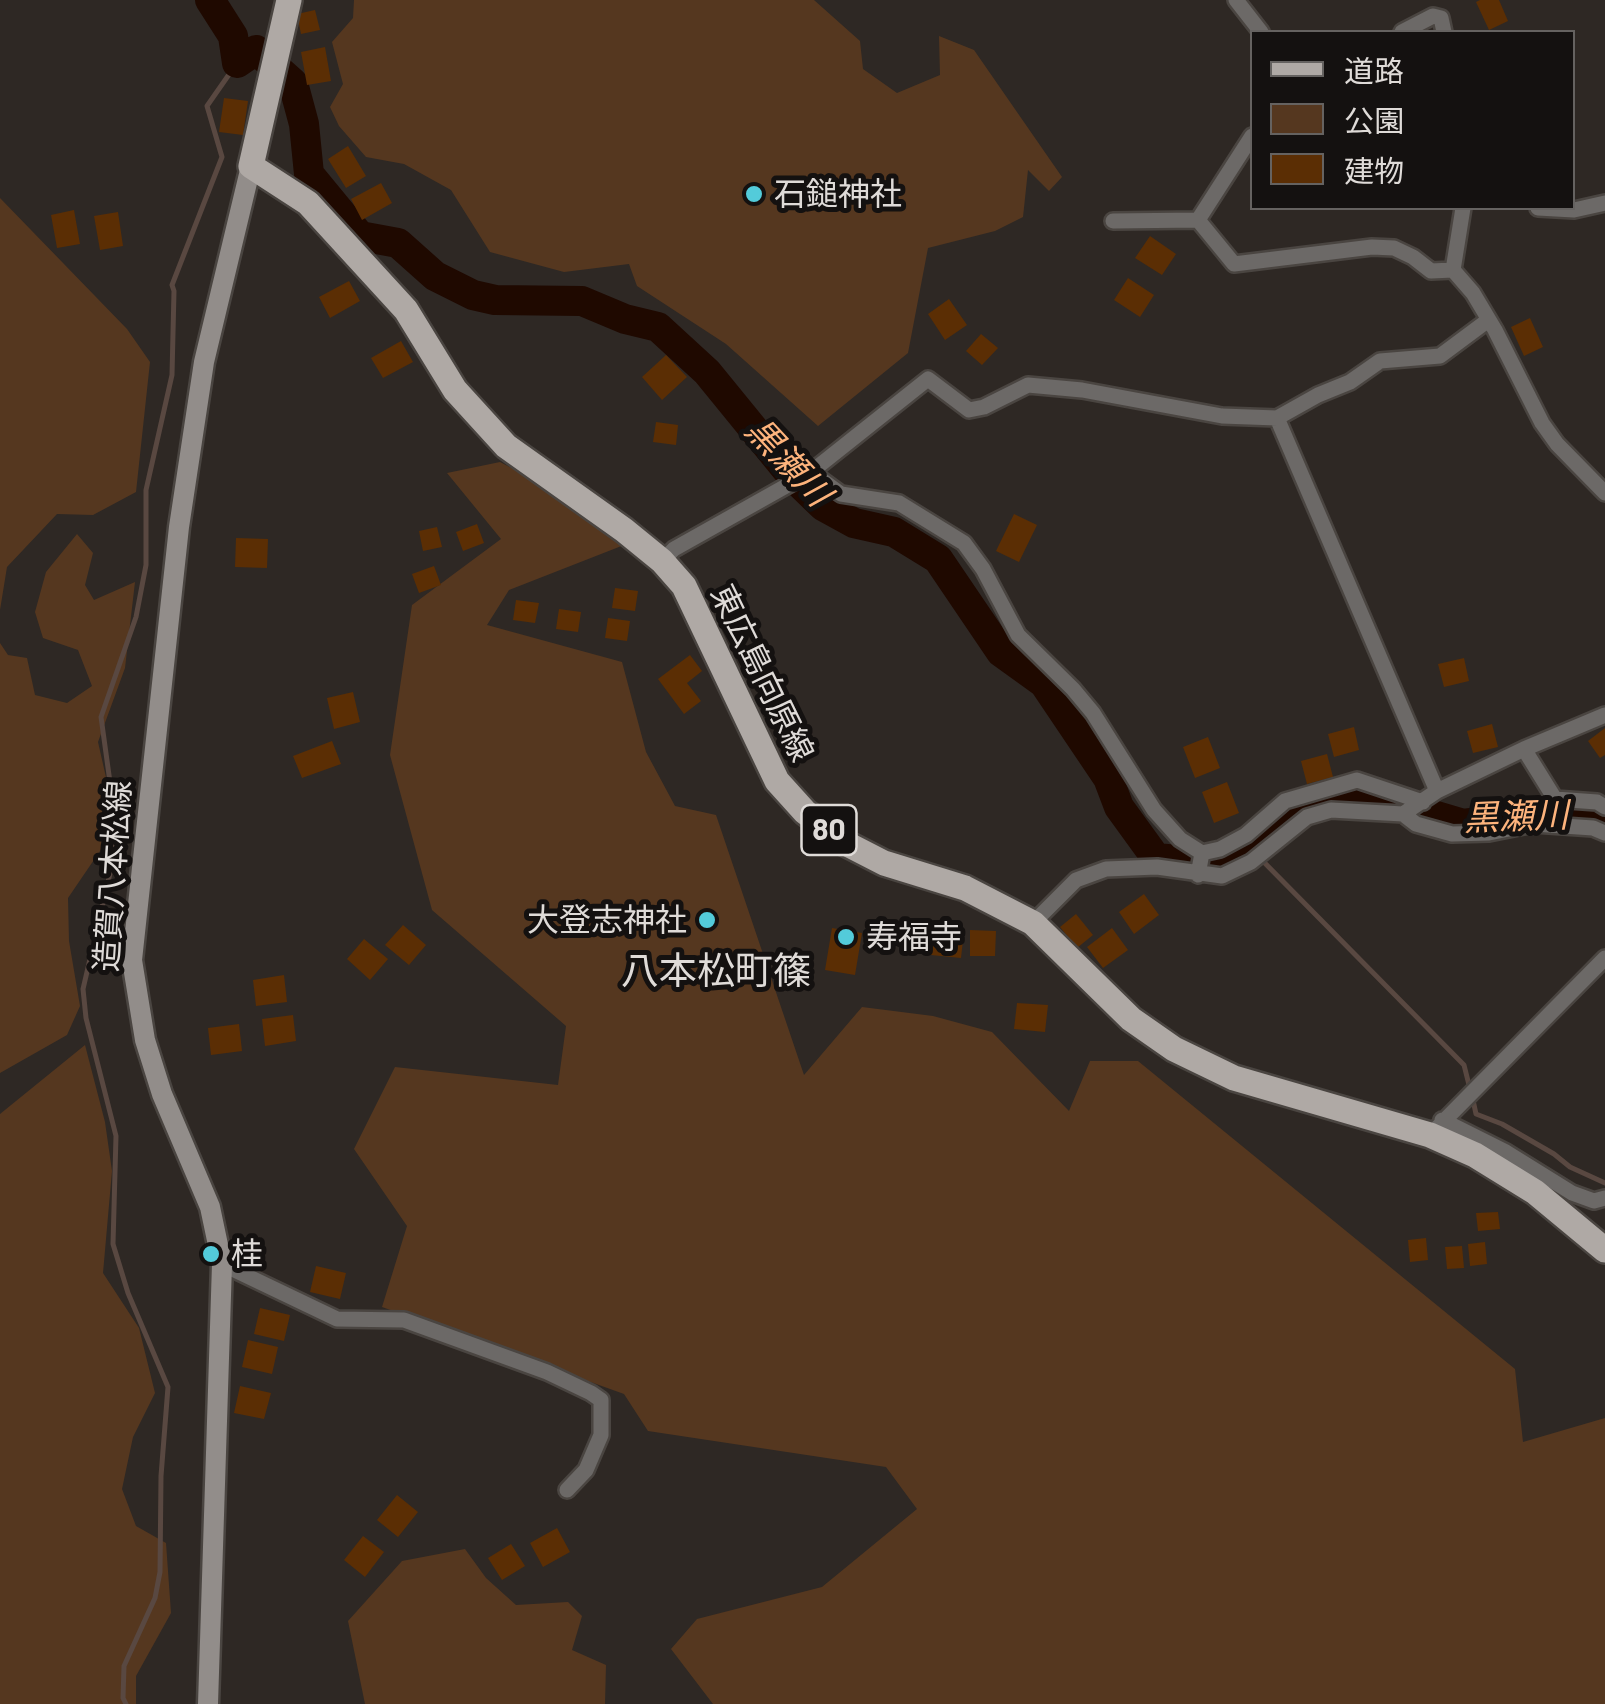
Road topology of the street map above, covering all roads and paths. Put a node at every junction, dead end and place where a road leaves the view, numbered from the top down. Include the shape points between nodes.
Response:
1 (1236, 0) edge
2 (283, 7) edge
3 (1259, 30) edge
4 (1406, 30) edge
5 (1444, 30) edge
6 (1250, 139) edge
7 (251, 166) junction
8 (1605, 203) edge
9 (1464, 210) edge
10 (1575, 210) edge
11 (1198, 220) junction
12 (1112, 221) dead end
13 (1453, 270) junction
14 (1487, 321) junction
15 (1277, 418) junction
16 (802, 478) junction
17 (1605, 493) edge
18 (662, 562) junction
19 (1605, 715) edge
20 (1524, 749) junction
21 (1437, 791) junction
22 (1422, 802) junction
23 (1605, 806) edge
24 (1564, 812) junction
25 (1402, 814) junction
26 (1605, 833) edge
27 (1200, 864) junction
28 (1034, 923) junction
29 (1605, 958) edge
30 (1436, 1128) junction
31 (1605, 1198) edge
32 (1605, 1250) edge
33 (222, 1264) junction
34 (568, 1490) dead end
35 (208, 1704) edge

1 - 3 street
2 - 7 main road
4 - 5 street via 1433,16 1441,18
6 - 11 street
7 - 18 main road, 東広島向原線 / 80 via 308,203 406,310 455,390 506,446
7 - 33 main road, 造賀八本松線 via 204,362 132,960 145,1040 210,1207
8 - 10 street
9 - 13 street
11 - 12 street
11 - 13 street via 1234,264 1394,248 1431,270
13 - 14 street
14 - 15 street via 1440,356 1380,360
14 - 17 street via 1542,423
15 - 16 street via 1222,416 1028,385 969,410 928,380
15 - 21 street
16 - 18 street via 674,548
16 - 27 street via 841,494 898,503 964,543 1018,635 1074,689 1154,810
18 - 28 main road, 東広島向原線 / 80 via 684,586 776,781 805,812 847,844 965,888
19 - 20 street
20 - 21 street
20 - 24 street
21 - 22 street
22 - 25 street
22 - 27 street via 1357,780 1285,802
23 - 24 street via 1597,802
24 - 25 street via 1534,824 1452,834
24 - 26 street
25 - 27 street via 1331,810 1307,817 1251,862 1222,876
27 - 28 street via 1106,869 1076,880
28 - 30 main road, 東広島向原線 / 80 via 1131,1019 1174,1048 1234,1078
29 - 30 street
30 - 31 street via 1506,1152 1572,1193 1594,1202
30 - 32 main road, 東広島向原線 / 80 via 1535,1192
33 - 34 street via 337,1319 404,1320 591,1393 601,1400 601,1434 586,1470
33 - 35 main road, 造賀八本松線

